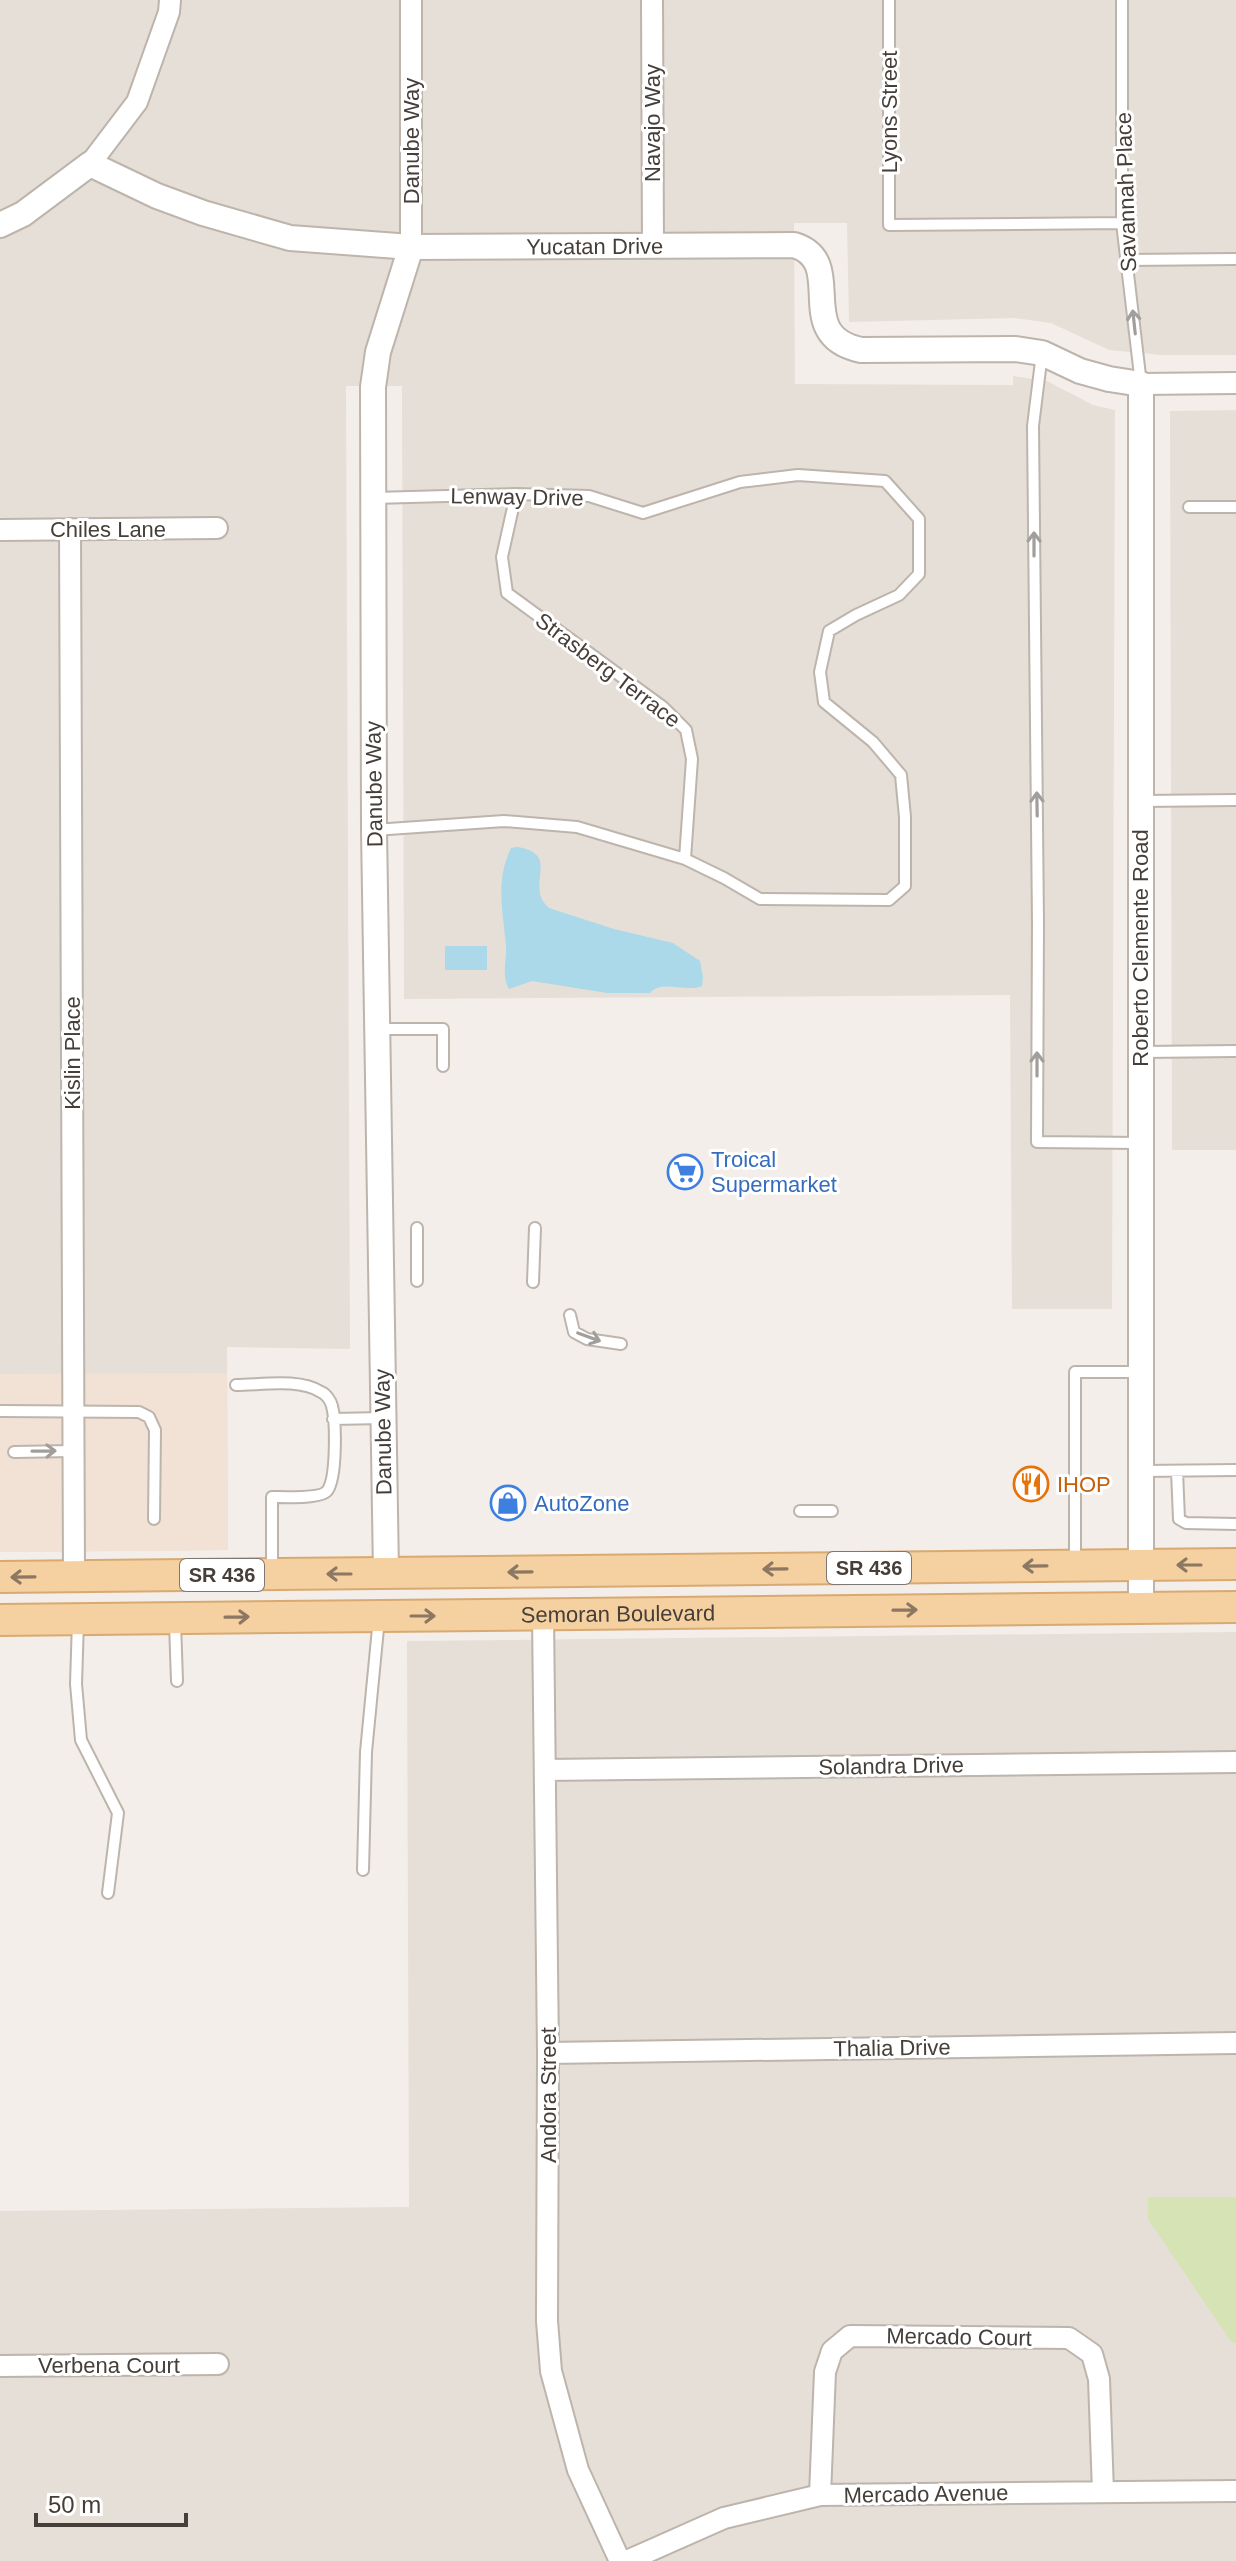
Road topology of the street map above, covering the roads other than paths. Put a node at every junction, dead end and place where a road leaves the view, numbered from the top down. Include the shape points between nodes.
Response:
1 (170, 0) edge
2 (411, 0) edge
3 (652, 0) edge
4 (889, 0) edge
5 (1122, 0) edge
6 (90, 164) junction
7 (1122, 223) junction
8 (0, 225) edge
9 (653, 246) junction
10 (411, 247) junction
11 (1236, 259) edge
12 (1126, 260) junction
13 (1042, 353) junction
14 (1236, 383) edge
15 (1141, 384) junction
16 (516, 494) junction
17 (372, 498) junction
18 (1189, 507) dead end
19 (1236, 507) edge
20 (217, 528) dead end
21 (70, 529) junction
22 (0, 530) edge
23 (1236, 800) edge
24 (1140, 801) junction
25 (374, 830) junction
26 (685, 859) junction
27 (377, 1029) junction
28 (1236, 1051) edge
29 (1141, 1052) junction
30 (443, 1066) dead end
31 (1141, 1143) junction
32 (417, 1228) dead end
33 (535, 1228) dead end
34 (417, 1281) dead end
35 (533, 1282) dead end
36 (570, 1315) dead end
37 (621, 1344) dead end
38 (1141, 1372) junction
39 (236, 1385) dead end
40 (0, 1411) edge
41 (73, 1413) junction
42 (383, 1418) junction
43 (333, 1419) junction
44 (73, 1451) junction
45 (14, 1452) dead end
46 (1236, 1470) edge
47 (1141, 1471) junction
48 (1177, 1471) junction
49 (800, 1511) dead end
50 (832, 1511) dead end
51 (154, 1519) dead end
52 (1236, 1524) edge
53 (1236, 1564) edge
54 (1141, 1565) junction
55 (1075, 1566) junction
56 (386, 1573) junction
57 (445, 1573) junction
58 (272, 1574) junction
59 (74, 1576) junction
60 (0, 1577) edge
61 (1141, 1607) junction
62 (1236, 1607) edge
63 (543, 1615) junction
64 (379, 1616) junction
65 (317, 1617) junction
66 (175, 1618) junction
67 (78, 1619) junction
68 (0, 1620) edge
69 (177, 1681) dead end
70 (1236, 1762) edge
71 (545, 1770) junction
72 (363, 1870) dead end
73 (108, 1893) dead end
74 (1236, 2043) edge
75 (548, 2053) junction
76 (218, 2364) dead end
77 (0, 2366) edge
78 (1236, 2491) edge
79 (1103, 2492) junction
80 (820, 2495) junction
81 (620, 2561) edge
82 (627, 2561) edge

1 - 6 street via 137,102
2 - 10 street, Danube Way
3 - 9 street, Navajo Way
4 - 7 lane, Lyons Street via 889,225
5 - 7 lane, Savannah Place
6 - 8 street
6 - 10 street, Yucatan Drive via 157,196 242,226 290,238
7 - 12 lane, Savannah Place
9 - 10 street, Yucatan Drive
9 - 13 street, Yucatan Drive via 806,248 820,270 826,329 845,347
10 - 17 street, Danube Way via 378,352
11 - 12 lane
15 -> 12 lane, Savannah Place
13 - 15 street, Yucatan Drive via 1080,371
31 -> 13 lane via 1037,1142 1033,426
14 - 15 street
15 - 24 street, Roberto Clemente Road
16 - 17 lane, Lenway Drive
16 - 26 lane, Strasberg Terrace via 502,557 507,593 663,707 686,730 692,759
16 - 26 lane, Lenway Drive via 589,496 643,513 740,482 798,475 885,481 919,519 919,574 899,595 829,631 820,672 824,702 873,742 901,775 905,886 889,900 760,899
17 - 25 street, Danube Way
18 - 19 lane
20 - 21 street, Chiles Lane
21 - 22 street, Chiles Lane
21 - 41 street, Kislin Place
23 - 24 lane
24 - 29 street, Roberto Clemente Road
25 - 26 lane via 504,821 577,827
25 - 27 street, Danube Way
27 - 30 lane via 443,1029
27 - 42 street, Danube Way
28 - 29 lane
29 - 31 street, Roberto Clemente Road
31 - 38 street, Roberto Clemente Road
32 - 34 lane
33 - 35 lane
36 -> 37 lane via 574,1332
38 - 47 street, Roberto Clemente Road
38 - 55 lane via 1075,1372
39 - 43 lane via 304,1385 323,1392 332,1403
40 - 41 lane
41 - 44 street, Kislin Place
41 - 51 lane via 139,1412 149,1417 155,1430
42 - 43 lane
42 - 56 street, Danube Way
43 - 58 lane via 333,1464 326,1491 272,1497
45 -> 44 lane
44 - 59 street, Kislin Place
46 - 48 lane
47 - 48 lane
47 - 54 street, Roberto Clemente Road
48 - 52 lane via 1179,1519
49 - 50 lane
53 -> 54 main road, Semoran Boulevard / SR 436
54 - 55 main road, Semoran Boulevard / SR 436
54 - 61 street, Roberto Clemente Road
55 -> 57 main road, Semoran Boulevard / SR 436
56 - 57 main road, Semoran Boulevard / SR 436
56 -> 58 main road, Semoran Boulevard / SR 436
56 - 65 main road via 350,1606
57 - 64 main road via 406,1584
58 - 59 main road, Semoran Boulevard / SR 436
59 -> 60 main road, Semoran Boulevard / SR 436
61 - 62 main road, Semoran Boulevard / SR 436
63 -> 61 main road, Semoran Boulevard / SR 436
64 -> 63 main road, Semoran Boulevard / SR 436
63 - 71 street, Andora Street
64 - 65 main road, Semoran Boulevard / SR 436
64 - 72 lane via 366,1752
66 -> 65 main road, Semoran Boulevard / SR 436
66 - 67 main road, Semoran Boulevard / SR 436
66 - 69 lane
67 - 68 main road, Semoran Boulevard / SR 436
67 - 73 lane via 81,1740 118,1813
70 - 71 street, Solandra Drive
71 - 75 street, Andora Street
74 - 75 street, Thalia Drive
75 - 81 street, Andora Street via 551,2371 578,2470
76 - 77 street, Verbena Court
78 - 79 street, Mercado Avenue
79 - 80 street, Mercado Avenue
79 - 80 street, Mercado Court via 1099,2379 1092,2354 1069,2338 850,2336 832,2351 825,2372
80 - 82 street, Mercado Avenue via 724,2518

